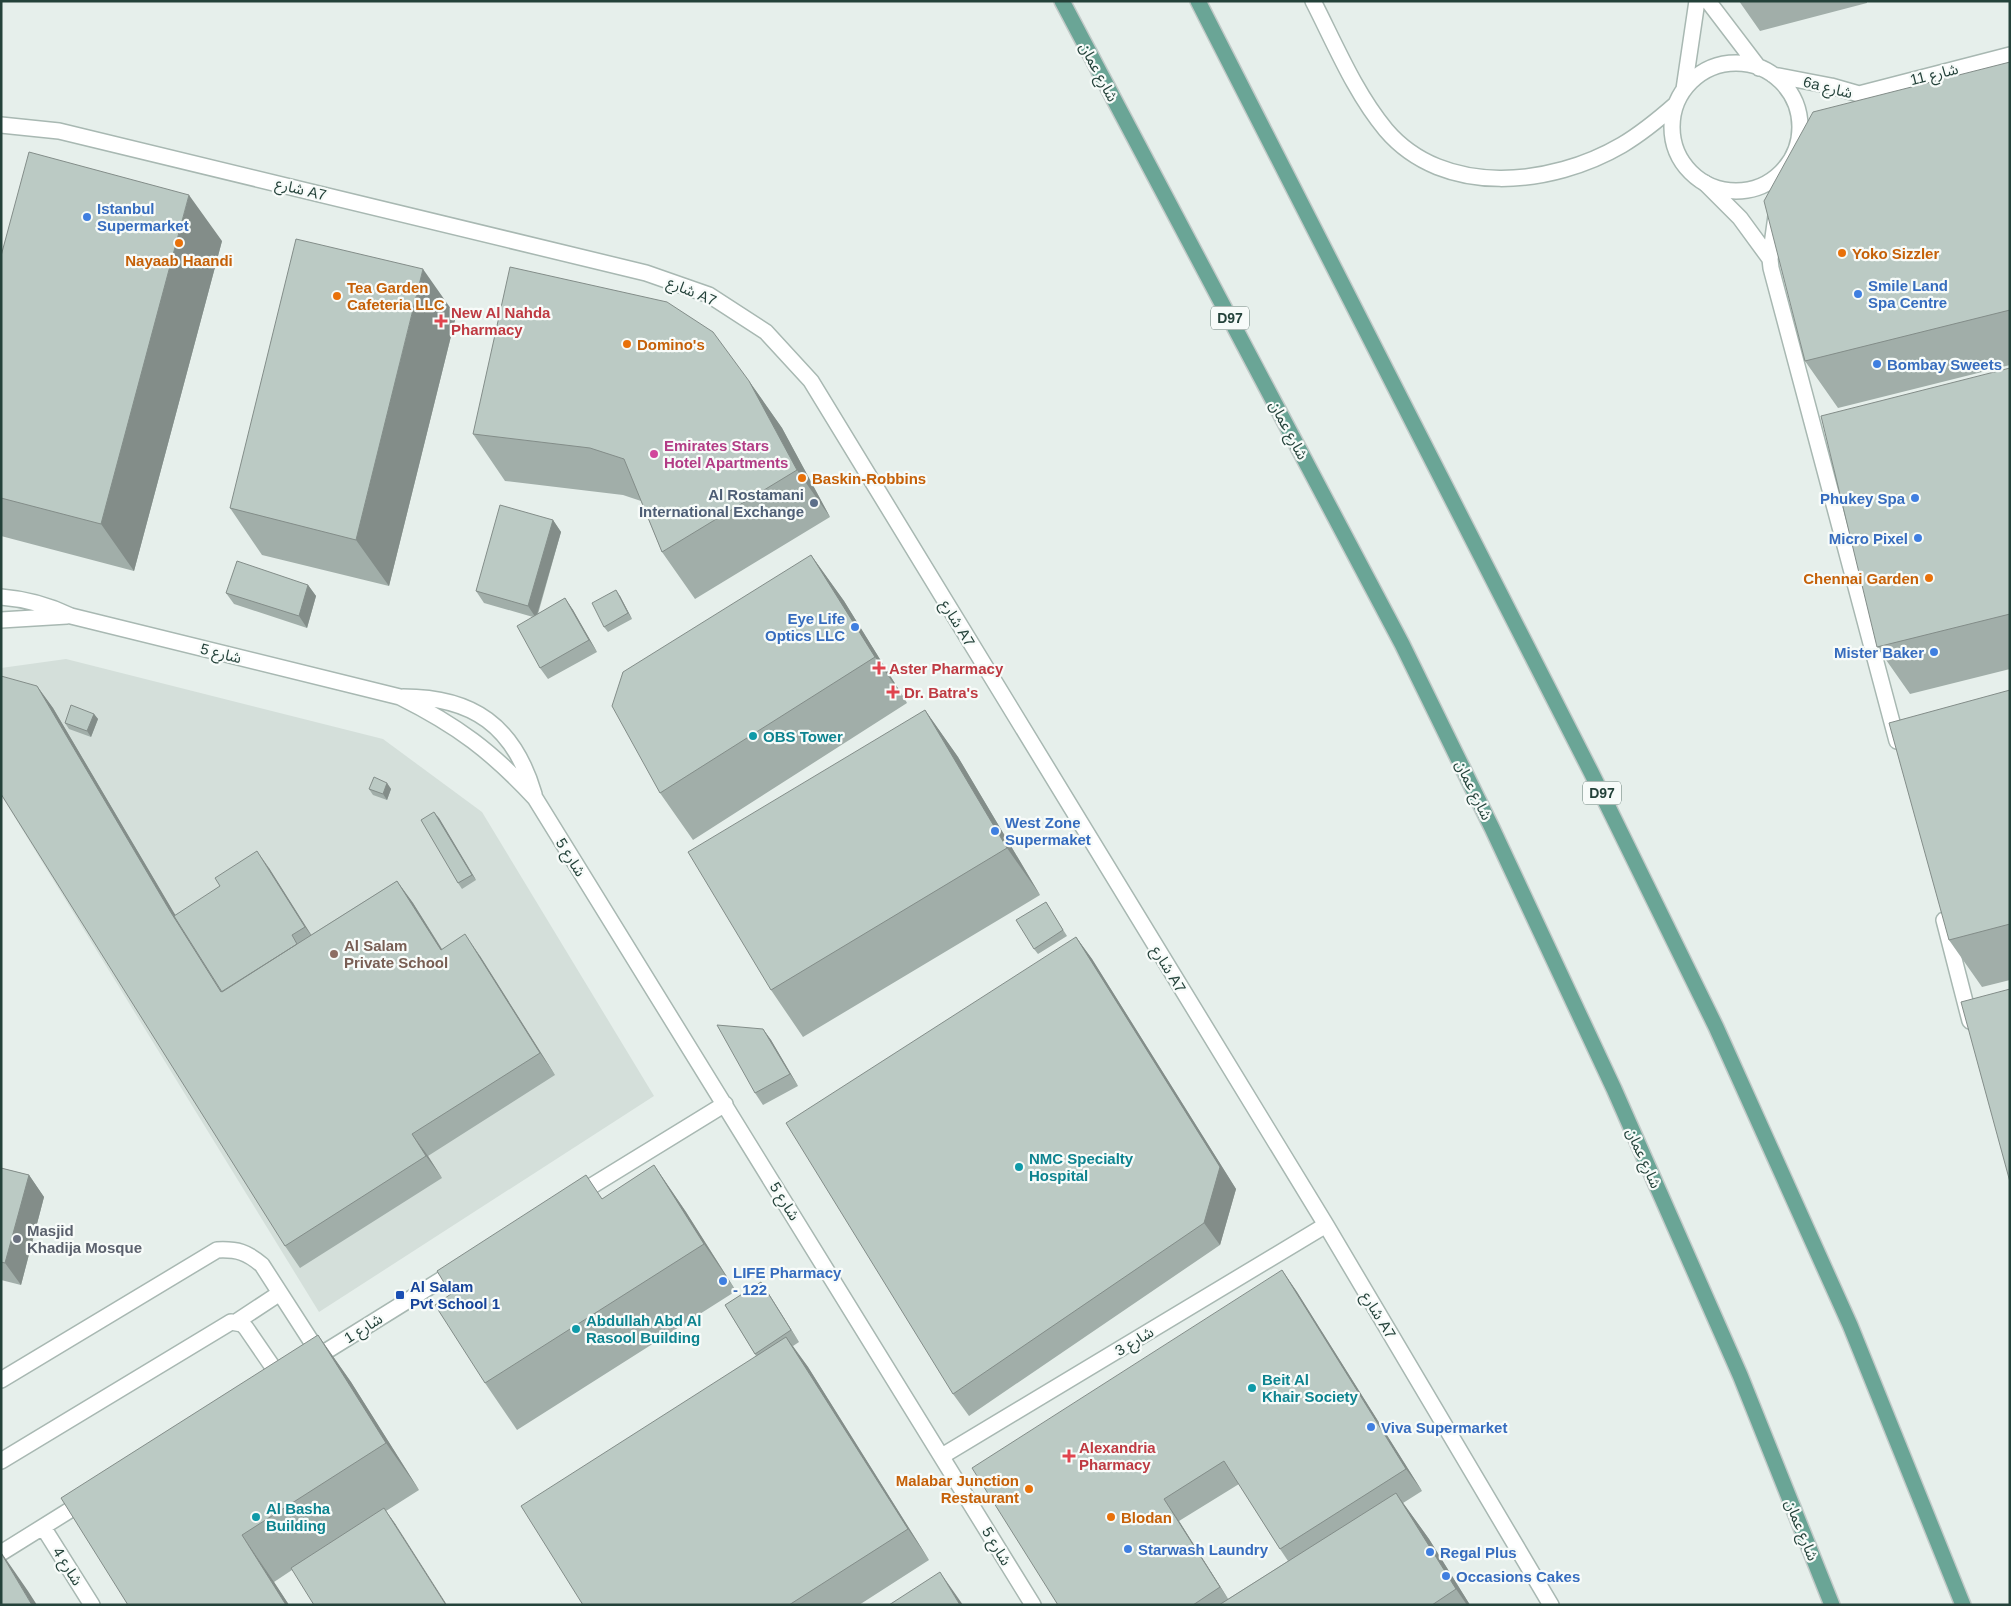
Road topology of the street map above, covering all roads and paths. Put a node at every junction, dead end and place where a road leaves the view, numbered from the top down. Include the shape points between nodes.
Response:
1 (1062, 1) edge
2 (1198, 1) edge
3 (1313, 1) edge
4 (1698, 1) edge
5 (1708, 1) edge
6 (2010, 55) edge
7 (1759, 68) junction
8 (1773, 75) junction
9 (1684, 89) junction
10 (1859, 94) junction
11 (1676, 104) junction
12 (1847, 107) edge
13 (1, 125) edge
14 (1814, 133) edge
15 (1795, 150) junction
16 (1784, 170) junction
17 (1704, 183) junction
18 (1770, 259) junction
19 (1832, 423) edge
20 (1813, 427) junction
21 (1, 597) edge
22 (71, 616) junction
23 (1, 620) edge
24 (400, 697) junction
25 (1913, 724) edge
26 (1894, 729) junction
27 (1901, 758) edge
28 (535, 798) junction
29 (1941, 909) edge
30 (1986, 1018) edge
31 (725, 1104) junction
32 (564, 1203) edge
33 (1326, 1225) junction
34 (472, 1261) edge
35 (280, 1293) junction
36 (236, 1322) junction
37 (320, 1355) junction
38 (281, 1379) junction
39 (1, 1380) edge
40 (264, 1390) edge
41 (942, 1456) junction
42 (1, 1462) edge
43 (103, 1490) edge
44 (44, 1527) junction
45 (1, 1553) edge
46 (92, 1605) edge
47 (1032, 1605) edge
48 (1551, 1605) edge
49 (1832, 1605) edge
50 (1963, 1605) edge

1 - 49 main road, شارع عمان / D97 via 1402,644 1488,819 1614,1088 1740,1375
2 - 50 main road, D97 via 1591,772 1716,1027 1850,1326
3 - 11 street via 1360,90 1387,131 1405,148 1448,171 1496,179 1563,168 1620,146
4 - 9 street
5 - 7 street
6 - 10 street, 11 شارع
7 - 8 street
7 - 9 street via 1726,64 1710,69
8 - 10 street, 6a شارع
8 - 15 street via 1784,85 1797,109 1799,137
9 - 11 street
10 - 12 street, 6a شارع
11 - 17 street via 1673,140 1679,157
13 - 33 street, شارع A7 via 59,131 646,273 709,295 766,332 811,381
14 - 15 street
15 - 16 street
16 - 17 street via 1754,189 1737,192 1720,190
16 - 18 street
17 - 18 street via 1740,218
18 - 20 street
19 - 20 street
20 - 26 street
21 - 22 street, شارع 5 via 49,605
22 - 23 street, شارع 5
22 - 24 street, شارع 5
24 - 28 street, شارع 5 via 438,716 474,740
24 - 28 street, شارع 5 via 432,697 461,705 488,720 514,748 526,768
25 - 26 street
26 - 27 street
28 - 31 street, شارع 5
29 - 30 street via 1971,1027
31 - 32 street
31 - 41 street, شارع 5
33 - 41 street, شارع 3
33 - 48 street, شارع A7
34 - 37 street, شارع 1
35 - 36 street
35 - 37 street
35 - 39 street via 250,1254 234,1249 218,1250
36 - 38 street via 246,1328
36 - 42 street via 224,1325
37 - 38 street, شارع 1
38 - 40 street, شارع 1
41 - 47 street, شارع 5
43 - 44 street
44 - 45 street
44 - 46 street, شارع 4

